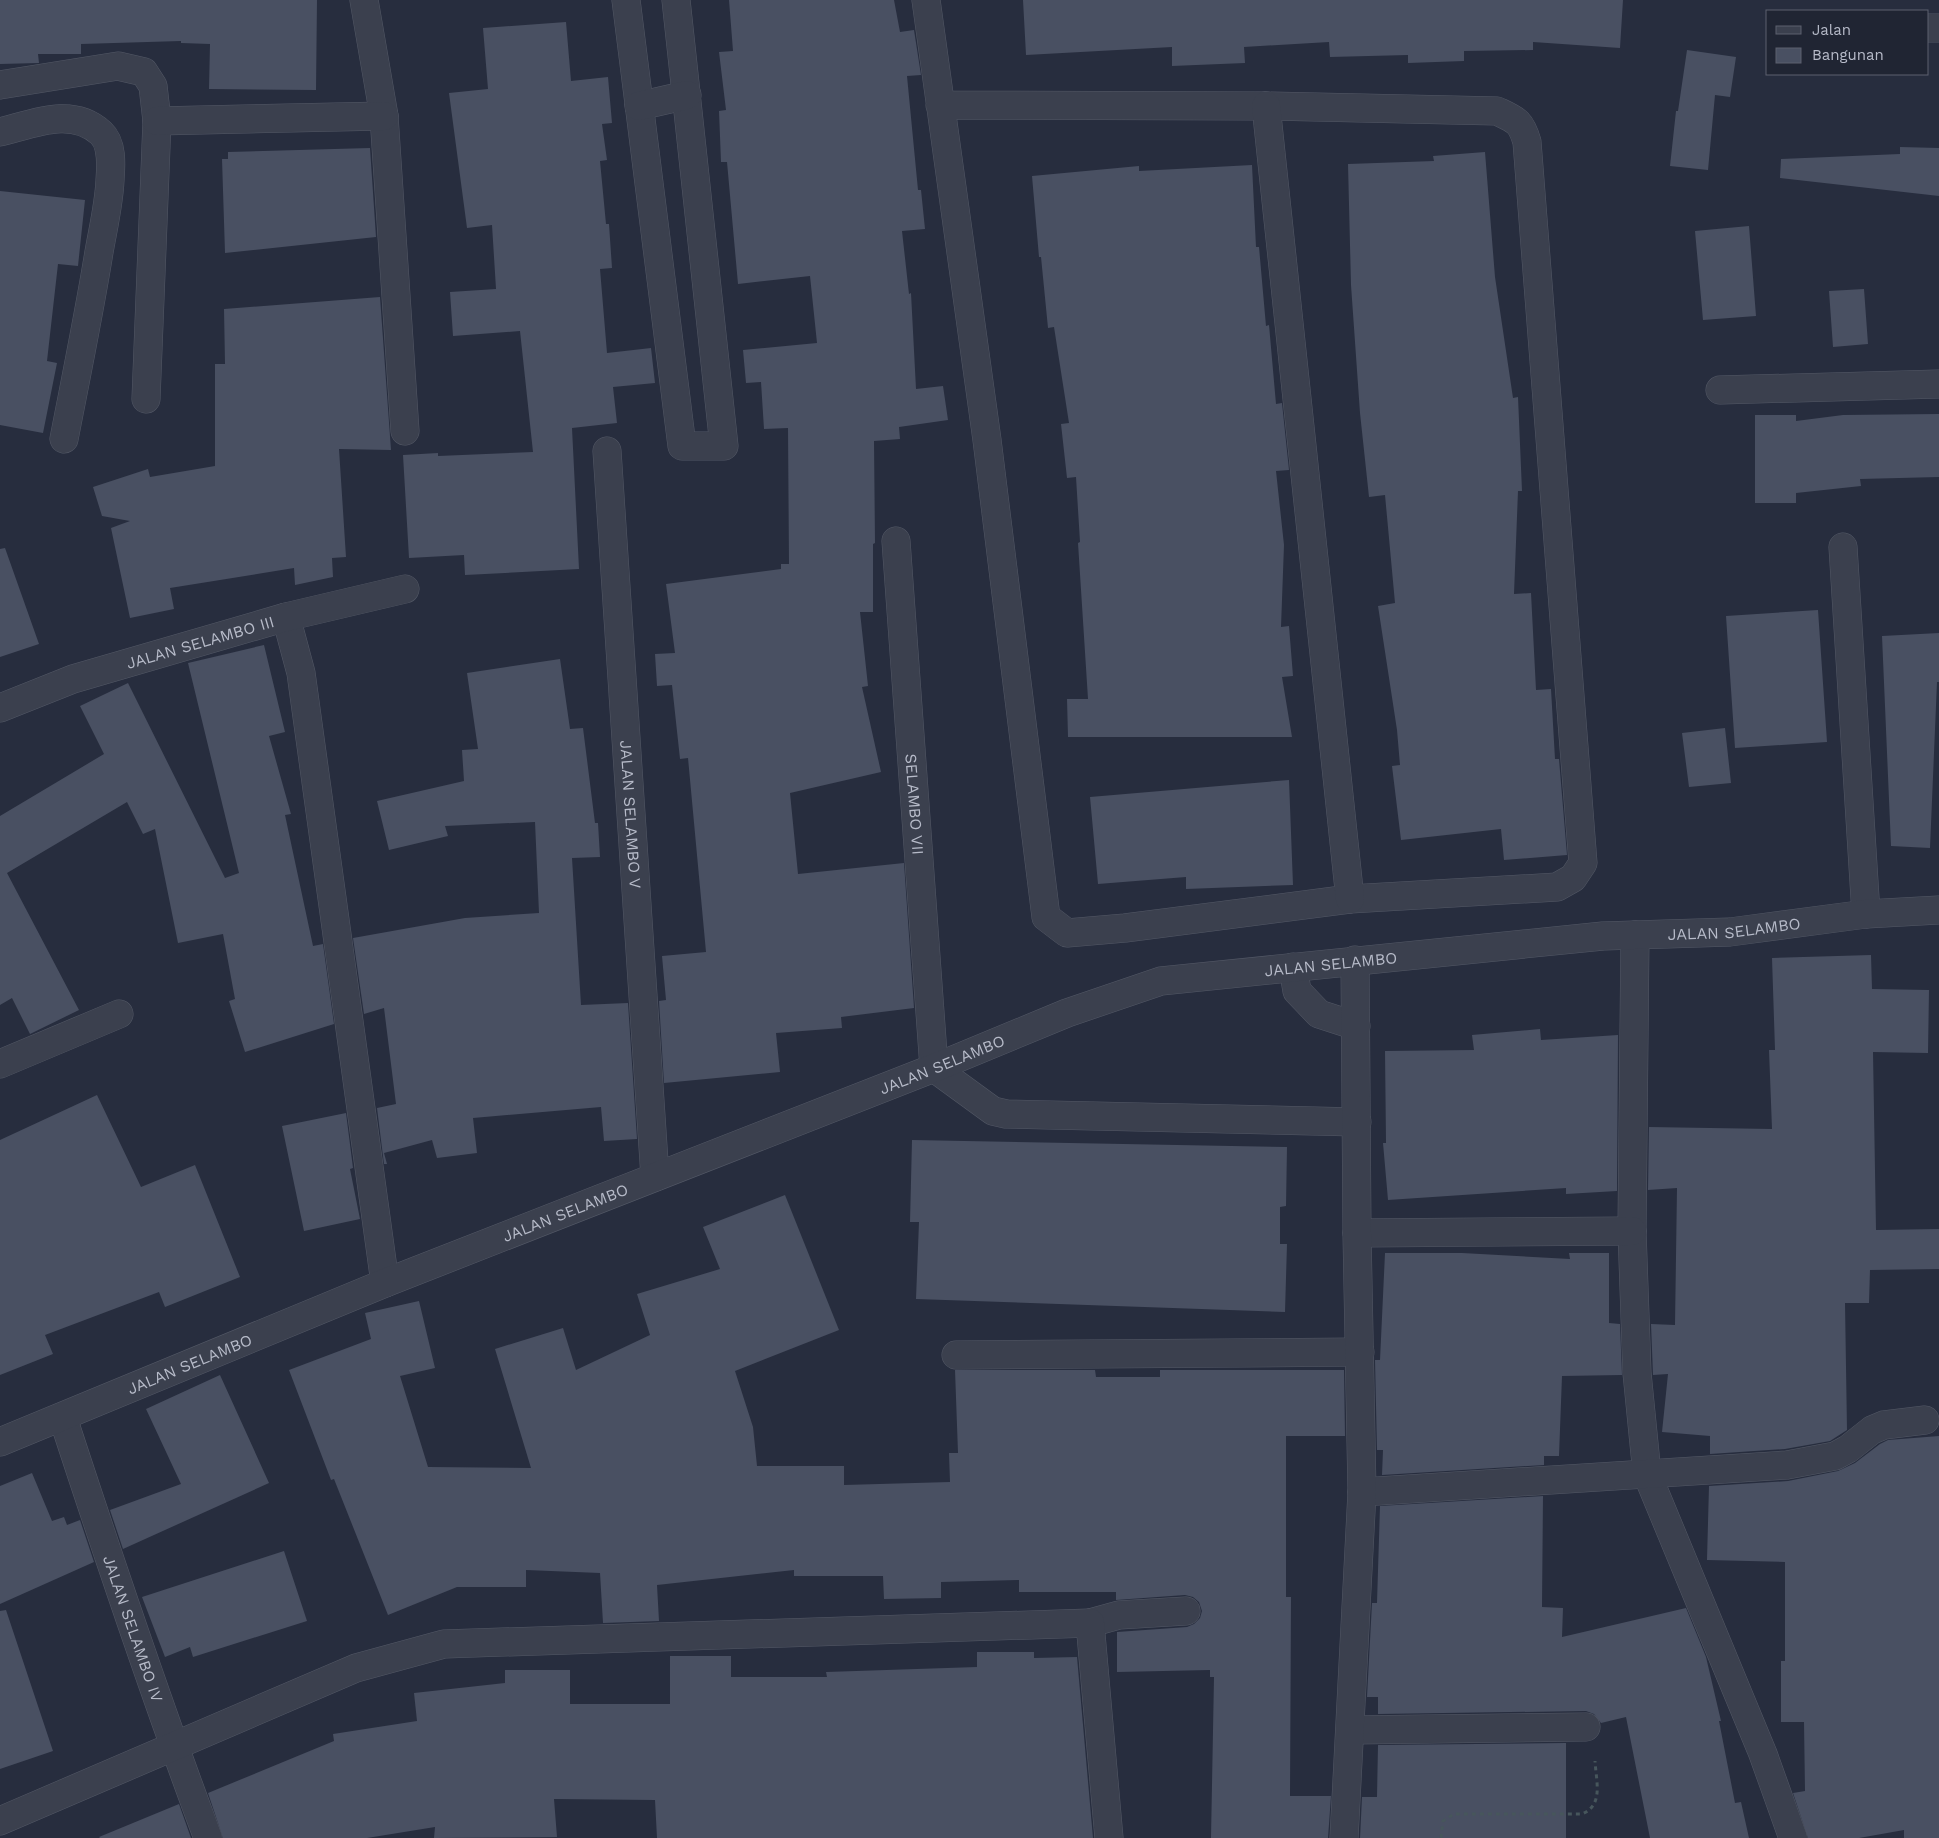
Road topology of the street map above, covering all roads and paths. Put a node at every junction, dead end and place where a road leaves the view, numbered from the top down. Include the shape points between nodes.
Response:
1 (364, 0) edge
2 (626, 0) edge
3 (676, 0) edge
4 (926, 0) edge
5 (0, 85) edge
6 (687, 95) junction
7 (940, 105) junction
8 (639, 106) junction
9 (1266, 106) junction
10 (384, 116) junction
11 (157, 121) junction
12 (0, 132) edge
13 (1939, 384) edge
14 (1720, 390) dead end
15 (146, 399) dead end
16 (405, 430) dead end
17 (64, 439) dead end
18 (606, 451) dead end
19 (896, 541) dead end
20 (1843, 547) dead end
21 (405, 589) dead end
22 (286, 617) junction
23 (0, 708) edge
24 (1350, 900) junction
25 (1939, 910) edge
26 (1866, 914) junction
27 (1635, 935) junction
28 (1355, 960) junction
29 (1293, 967) junction
30 (119, 1014) dead end
31 (1356, 1026) junction
32 (0, 1064) edge
33 (934, 1068) junction
34 (1358, 1122) junction
35 (655, 1177) junction
36 (1632, 1231) junction
37 (1358, 1233) junction
38 (385, 1283) junction
39 (1360, 1352) junction
40 (956, 1354) dead end
41 (63, 1418) junction
42 (1925, 1420) dead end
43 (0, 1442) edge
44 (1647, 1474) junction
45 (1362, 1492) junction
46 (1186, 1611) dead end
47 (1090, 1623) junction
48 (1586, 1727) joint
49 (1351, 1730) junction
50 (174, 1745) junction
51 (0, 1821) edge
52 (208, 1838) edge
53 (1110, 1838) edge
54 (1344, 1838) edge
55 (1441, 1838) edge
56 (1793, 1838) edge

1 - 10 street
2 - 8 street
3 - 6 street
4 - 7 street
5 - 11 street via 118,66 144,72 154,86
6 - 8 street
6 - 8 street via 724,446 682,446
7 - 9 street
7 - 24 street via 1046,917 1067,933
9 - 24 street
9 - 24 street via 1497,110 1523,127 1527,142 1583,863 1572,878 1557,887
10 - 11 street
10 - 16 street
11 - 15 street
12 - 17 street via 55,118 72,118 102,134 110,149 109,191 96,273
13 - 14 street
18 - 35 street, JALAN SELAMBO V
19 - 33 street, SELAMBO VII
20 - 26 street
21 - 22 street, JALAN SELAMBO III
22 - 23 street, JALAN SELAMBO III via 73,678
22 - 38 street via 301,673
25 - 26 street, JALAN SELAMBO
26 - 27 street, JALAN SELAMBO via 1730,932
27 - 28 street, JALAN SELAMBO
27 - 36 street
28 - 29 street, JALAN SELAMBO
28 - 31 street
29 - 31 street via 1297,991 1319,1014
29 - 33 street, JALAN SELAMBO via 1161,980 1066,1013
30 - 32 street
31 - 34 street
33 - 34 street via 994,1111 1006,1114
33 - 35 street, JALAN SELAMBO
34 - 37 street
35 - 38 street, JALAN SELAMBO
36 - 37 street
36 - 44 street via 1637,1373
37 - 39 street
38 - 41 street, JALAN SELAMBO
39 - 40 street
39 - 45 street
41 - 43 street, JALAN SELAMBO
41 - 50 street, JALAN SELAMBO IV
42 - 44 street via 1872,1430 1848,1450 1835,1456 1787,1465
44 - 45 street
44 - 56 street via 1763,1754
45 - 49 street
46 - 47 street via 1120,1615
47 - 50 street via 444,1644 356,1668
47 - 53 street
48 - 49 street
48 - 55 path via 1594,1734 1597,1801 1591,1810 1582,1814 1454,1814 1443,1821
49 - 54 street
50 - 51 street
50 - 52 street, JALAN SELAMBO IV

